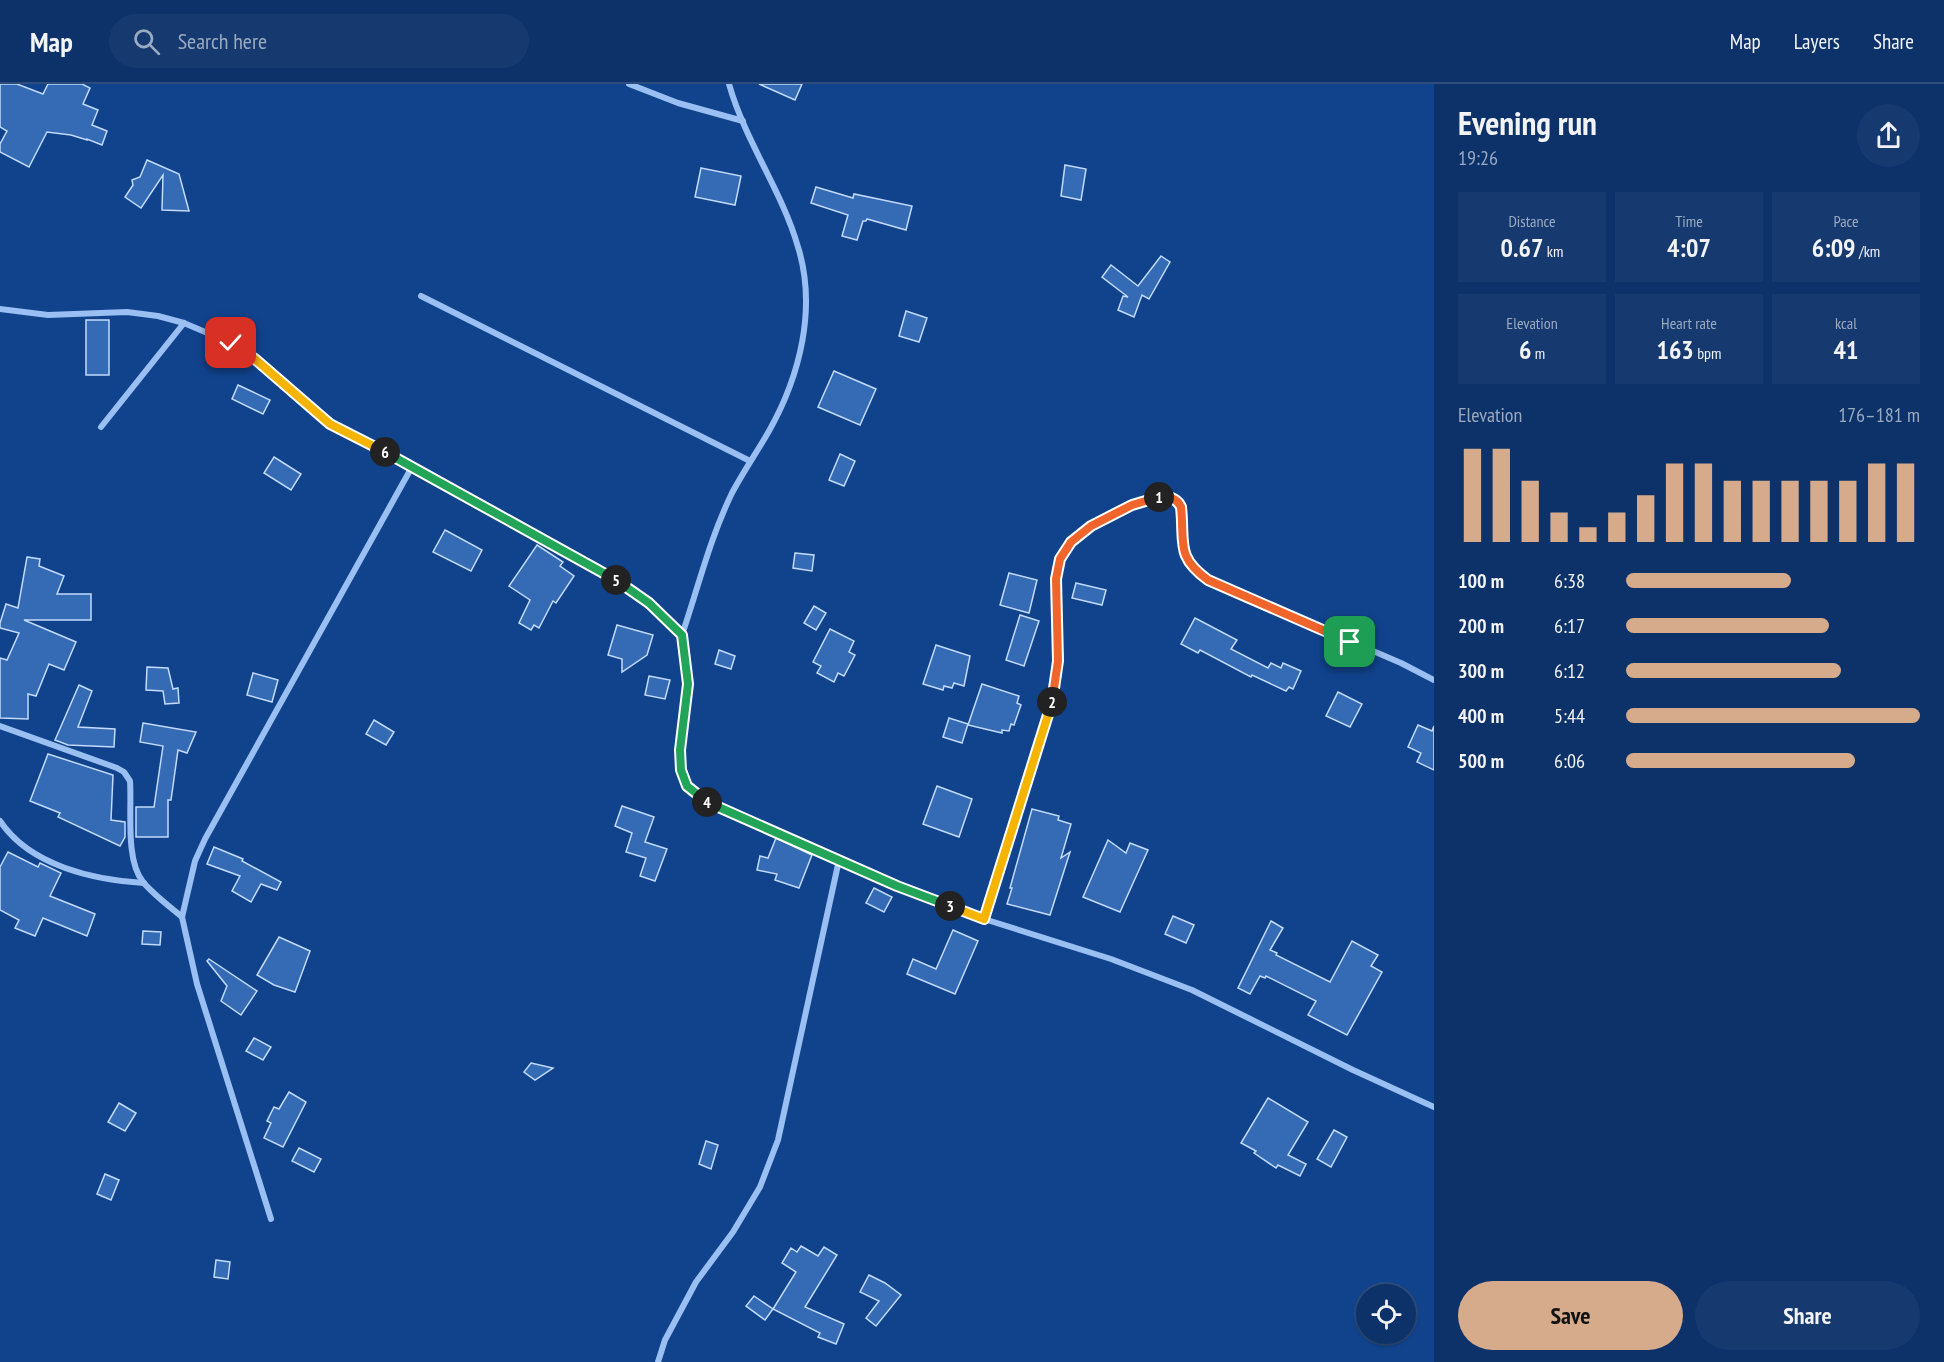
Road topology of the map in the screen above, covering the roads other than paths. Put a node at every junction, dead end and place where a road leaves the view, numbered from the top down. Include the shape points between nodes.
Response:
1 (629, 84) edge
2 (729, 84) edge
3 (743, 121) junction
4 (421, 296) dead end
5 (0, 309) edge
6 (184, 323) junction
7 (101, 427) dead end
8 (750, 461) junction
9 (413, 465) junction
10 (682, 635) junction
11 (1434, 680) edge
12 (0, 726) edge
13 (0, 821) edge
14 (839, 860) junction
15 (144, 884) junction
16 (182, 917) junction
17 (984, 919) junction
18 (1434, 1107) edge
19 (271, 1219) dead end
20 (658, 1362) edge

1 - 3 street
2 - 3 street
3 - 8 street via 790,224 807,289 804,335 788,387 770,429
4 - 8 street
5 - 6 street via 48,315 127,312
6 - 7 street
6 - 9 street via 231,343 255,359 330,424
8 - 10 street via 718,525
9 - 10 street via 621,583
9 - 16 street via 205,839 195,861
10 - 14 street via 688,684 680,750 687,786 707,802
11 - 17 street via 1208,580 1192,568 1185,555 1181,507 1174,498 1149,499 1117,512 1071,542 1060,559 1056,579 1058,661 1053,697
12 - 15 street via 124,772 130,781 132,850
13 - 15 street via 25,846 52,862 103,879
14 - 17 street
14 - 20 street via 777,1140 760,1187 734,1232 696,1282 665,1340
15 - 16 street
16 - 19 street via 197,984
17 - 18 street via 1111,959 1192,990

